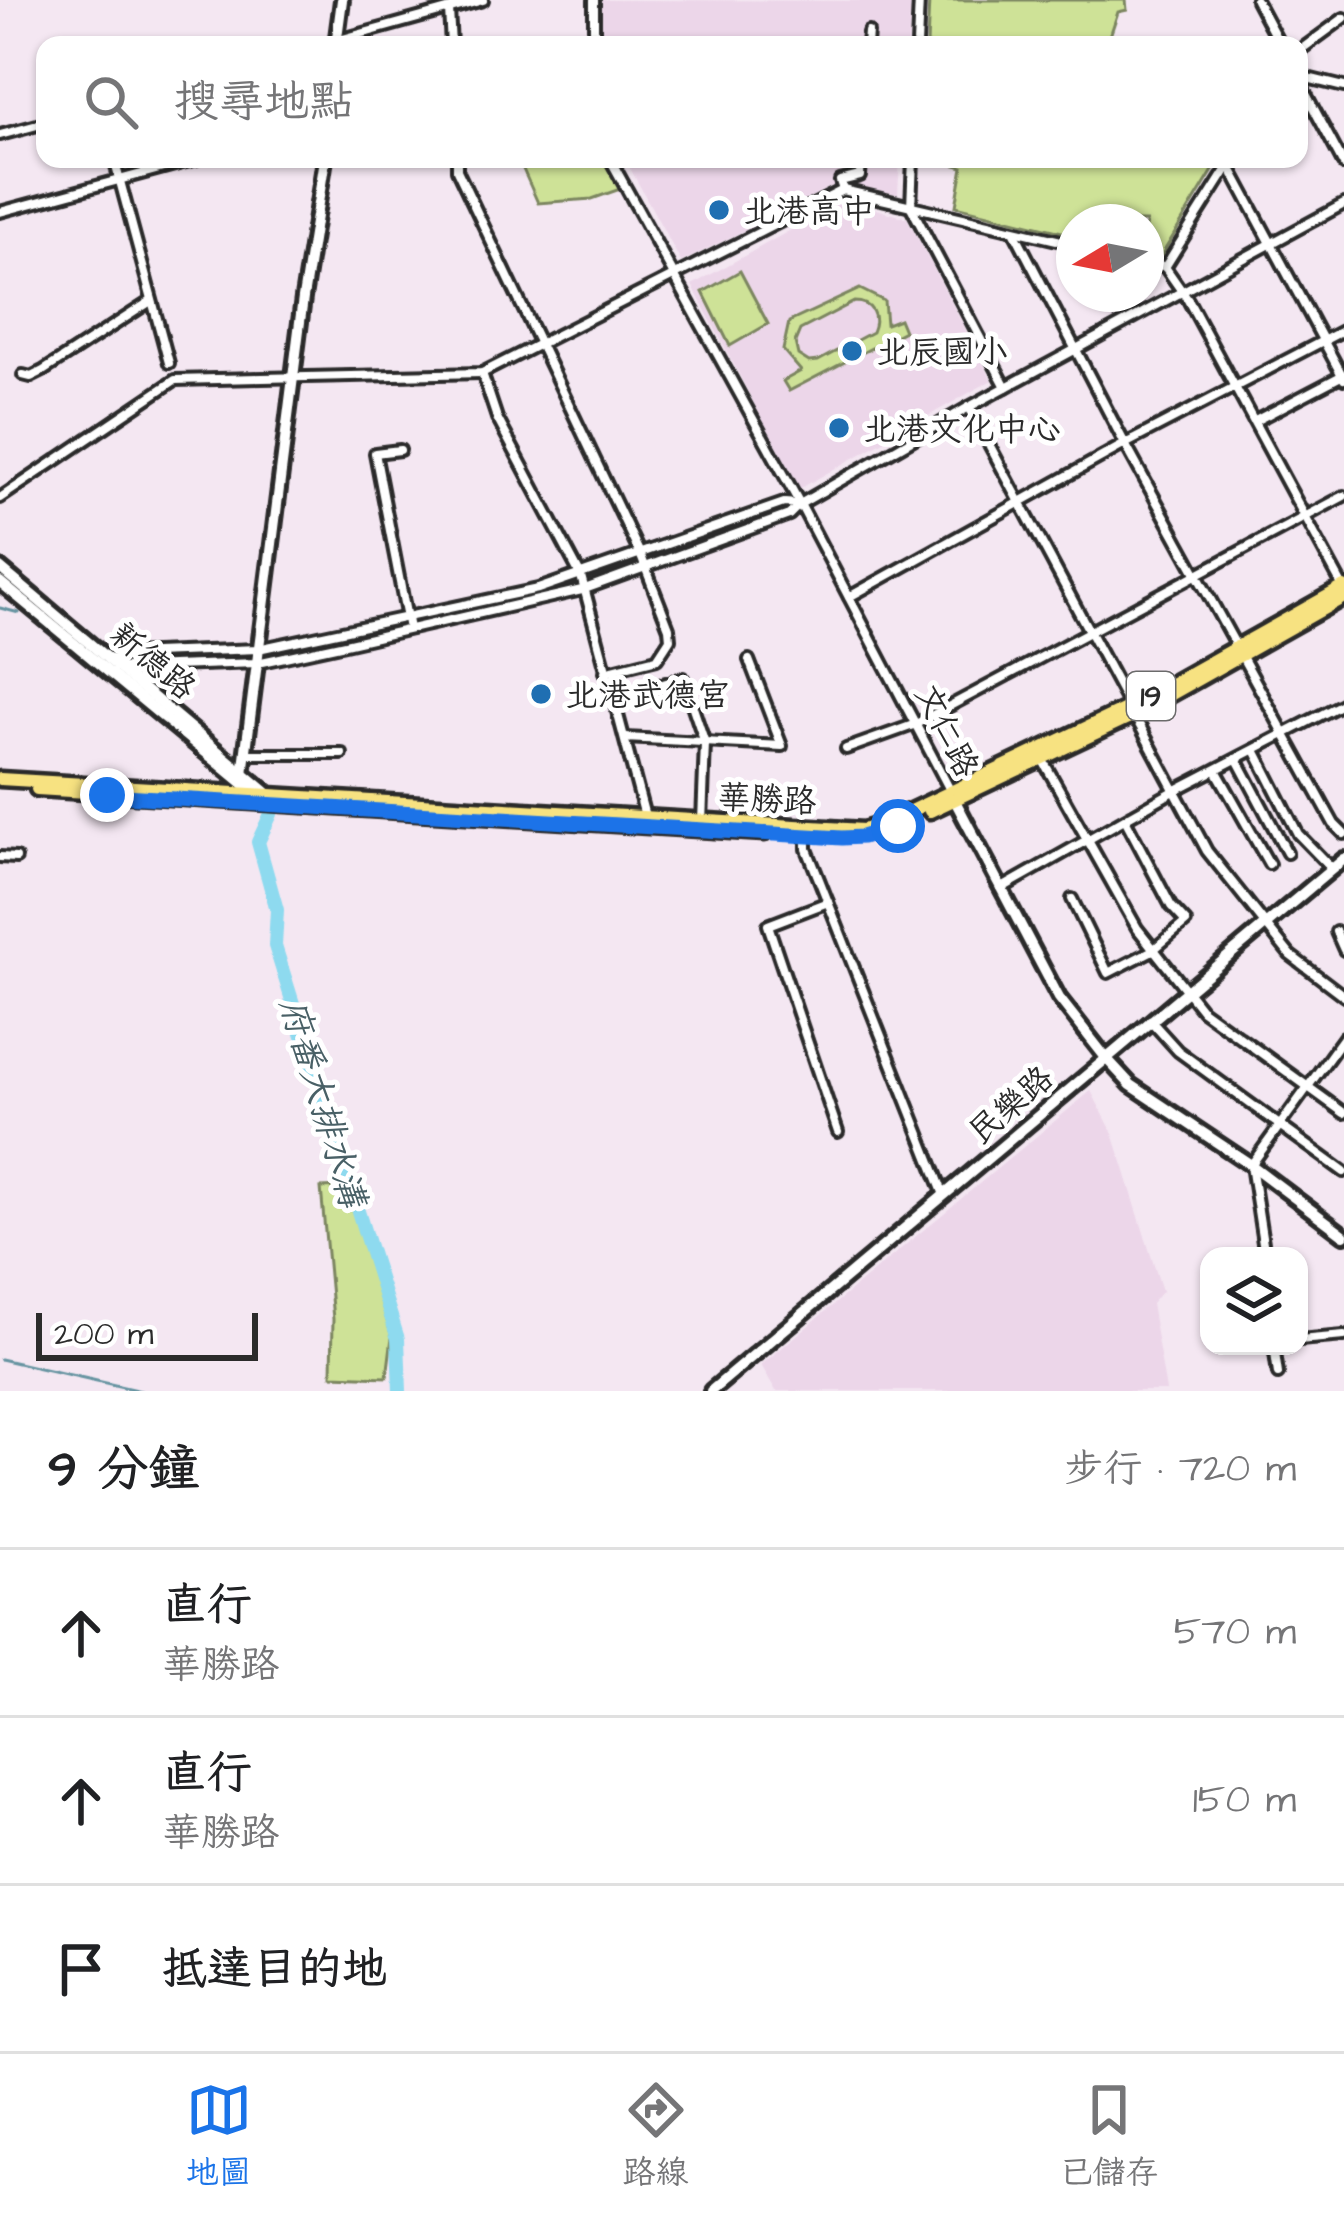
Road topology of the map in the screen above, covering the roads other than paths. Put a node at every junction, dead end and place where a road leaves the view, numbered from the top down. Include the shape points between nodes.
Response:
1 (342, 0) edge
2 (483, 0) edge
3 (594, 0) edge
4 (919, 0) edge
5 (1256, 0) edge
6 (449, 10) junction
7 (1344, 18) edge
8 (868, 32) dead end
9 (337, 36) edge
10 (360, 36) edge
11 (450, 36) edge
12 (594, 36) edge
13 (868, 36) edge
14 (917, 36) edge
15 (1275, 36) edge
16 (1308, 44) edge
17 (1308, 80) edge
18 (1344, 87) edge
19 (1308, 96) edge
20 (36, 125) edge
21 (0, 135) edge
22 (1344, 166) edge
23 (116, 168) edge
24 (160, 168) edge
25 (324, 168) edge
26 (458, 168) edge
27 (615, 168) edge
28 (860, 168) edge
29 (913, 168) edge
30 (1227, 168) edge
31 (1234, 168) edge
32 (119, 178) junction
33 (842, 190) junction
34 (1344, 204) edge
35 (911, 207) junction
36 (0, 212) edge
37 (1013, 230) junction
38 (1056, 240) edge
39 (1271, 243) junction
40 (1165, 267) joint
41 (674, 277) junction
42 (1183, 291) junction
43 (151, 301) junction
44 (1344, 331) edge
45 (1323, 342) junction
46 (540, 345) junction
47 (1076, 349) junction
48 (169, 363) dead end
49 (482, 373) junction
50 (23, 375) dead end
51 (1343, 376) edge
52 (293, 377) junction
53 (1235, 386) junction
54 (1006, 387) junction
55 (969, 406) junction
56 (1255, 421) junction
57 (1125, 444) junction
58 (400, 450) dead end
59 (1344, 496) edge
60 (0, 498) edge
61 (1019, 502) junction
62 (800, 504) junction
63 (1307, 516) junction
64 (643, 562) junction
65 (0, 568) edge
66 (1198, 574) junction
67 (581, 576) junction
68 (0, 582) edge
69 (582, 590) junction
70 (1344, 590) edge
71 (848, 597) junction
72 (407, 617) junction
73 (410, 629) junction
74 (1090, 633) junction
75 (258, 649) junction
76 (1240, 652) junction
77 (749, 660) dead end
78 (108, 663) junction
79 (256, 663) junction
80 (124, 668) junction
81 (605, 672) junction
82 (649, 688) dead end
83 (1344, 703) edge
84 (1132, 711) junction
85 (916, 724) junction
86 (1286, 735) junction
87 (625, 737) junction
88 (705, 742) junction
89 (846, 749) dead end
90 (1256, 750) junction
91 (246, 754) junction
92 (342, 754) dead end
93 (1040, 755) junction
94 (1237, 759) junction
95 (1216, 770) junction
96 (0, 782) edge
97 (244, 788) junction
98 (1174, 791) junction
99 (952, 796) junction
100 (272, 799) junction
101 (1125, 819) junction
102 (702, 822) junction
103 (646, 824) junction
104 (806, 831) junction
105 (1344, 834) edge
106 (1089, 839) junction
107 (1288, 853) dead end
108 (0, 857) edge
109 (16, 857) dead end
110 (1344, 859) edge
111 (1269, 864) dead end
112 (1332, 869) junction
113 (1001, 888) junction
114 (1072, 898) dead end
115 (828, 902) junction
116 (1264, 924) junction
117 (1336, 932) dead end
118 (1153, 950) junction
119 (1344, 950) edge
120 (1185, 991) junction
121 (1344, 996) edge
122 (1150, 1020) junction
123 (1344, 1037) edge
124 (1106, 1058) junction
125 (1309, 1088) junction
126 (1344, 1113) edge
127 (1281, 1126) junction
128 (838, 1132) dead end
129 (1251, 1166) junction
130 (1344, 1172) edge
131 (945, 1196) junction
132 (1344, 1235) edge
133 (1263, 1247) edge
134 (1344, 1336) edge
135 (1308, 1339) edge
136 (1275, 1355) edge
137 (1278, 1374) dead end
138 (711, 1391) edge

1 - 9 main road
2 - 6 street
3 - 12 street
4 - 14 street
5 - 15 street
6 - 10 street
6 - 11 street
7 - 16 street
8 - 13 street
17 - 18 street
19 - 22 street
20 - 21 street
23 - 32 street
24 - 32 street
25 - 52 main road
26 - 46 street
27 - 41 street, 文仁路
28 - 33 street via 860,176 840,181
29 - 35 street
30 - 40 street
31 - 39 street
32 - 36 street
32 - 43 street
33 - 35 street
33 - 41 street
34 - 39 street
35 - 37 street
35 - 54 street
37 - 38 street
37 - 47 street
39 - 42 street
39 - 45 street
40 - 42 street
41 - 46 street
41 - 62 street, 文仁路
42 - 47 street
42 - 53 street
43 - 48 street
43 - 50 street via 43,371
44 - 45 street
45 - 51 street
45 - 53 street
46 - 49 street
46 - 64 street
47 - 54 street
47 - 57 street
49 - 52 street
49 - 67 street via 497,418
51 - 56 street
52 - 60 street via 175,380
52 - 75 main road
53 - 56 street
53 - 57 street
54 - 55 street
55 - 61 street
55 - 62 street
56 - 63 street
57 - 61 street
57 - 66 street
58 - 72 street via 375,453
59 - 63 street
61 - 71 street
61 - 74 street
62 - 64 street via 784,503
62 - 71 street, 文仁路
63 - 66 street
63 - 70 street
64 - 67 street
64 - 69 street
64 - 81 street via 670,639 657,658
65 - 78 main road, 新德路
66 - 74 street
66 - 76 street
67 - 69 street
67 - 72 street
68 - 78 main road, 新德路
69 - 73 street
69 - 81 street
70 - 76 main road, 華勝路 / 19
71 - 85 street, 文仁路
72 - 73 street
72 - 75 street
73 - 79 street
74 - 84 street
74 - 85 street
75 - 78 street
75 - 79 main road
76 - 84 main road, 華勝路 / 19
76 - 86 street
77 - 88 street via 782,746
78 - 80 main road, 新德路
78 - 97 main road, 新德路
79 - 80 street
79 - 91 main road
80 - 97 main road, 新德路
81 - 87 street
82 - 88 street via 683,678
83 - 86 street
84 - 93 main road, 華勝路 / 19
84 - 98 street
85 - 89 street
85 - 99 street, 文仁路
86 - 90 street
86 - 105 street
87 - 88 street
87 - 103 street
88 - 102 street
90 - 94 street
90 - 112 street via 1298,834
91 - 92 street
91 - 97 main road
93 - 99 main road, 華勝路 / 19
93 - 106 street
94 - 95 street
94 - 107 street
95 - 98 street
95 - 111 street
96 - 97 main road, 19
97 - 100 main road, 19
97 - 100 main road, 新德路
98 - 101 street
98 - 116 street via 1207,851
99 - 104 main road, 華勝路 / 19 via 863,830
99 - 113 main road, 文仁路
100 - 103 main road, 華勝路 / 19
101 - 106 street
101 - 118 street via 1186,922
102 - 103 main road, 華勝路 / 19
102 - 104 main road, 華勝路 / 19
103 - 104 main road, 華勝路 / 19
104 - 115 street
106 - 113 street
106 - 118 street
108 - 109 street
110 - 112 main road, 民樂路
112 - 116 main road, 民樂路
113 - 124 main road, 文仁路 via 1059,998
114 - 118 street via 1108,973
115 - 128 street via 767,925
115 - 131 street
116 - 120 main road, 民樂路
116 - 121 street
117 - 119 street
118 - 120 street
120 - 122 main road, 民樂路
120 - 125 street via 1213,1022
122 - 124 main road, 民樂路
122 - 127 street via 1178,1051
123 - 125 street
124 - 129 main road, 文仁路 via 1131,1085
124 - 131 main road, 民樂路
125 - 126 street
125 - 127 street
127 - 129 street
127 - 130 street
129 - 132 main road, 文仁路
129 - 133 street
131 - 138 main road, 民樂路
134 - 135 street
136 - 137 street

